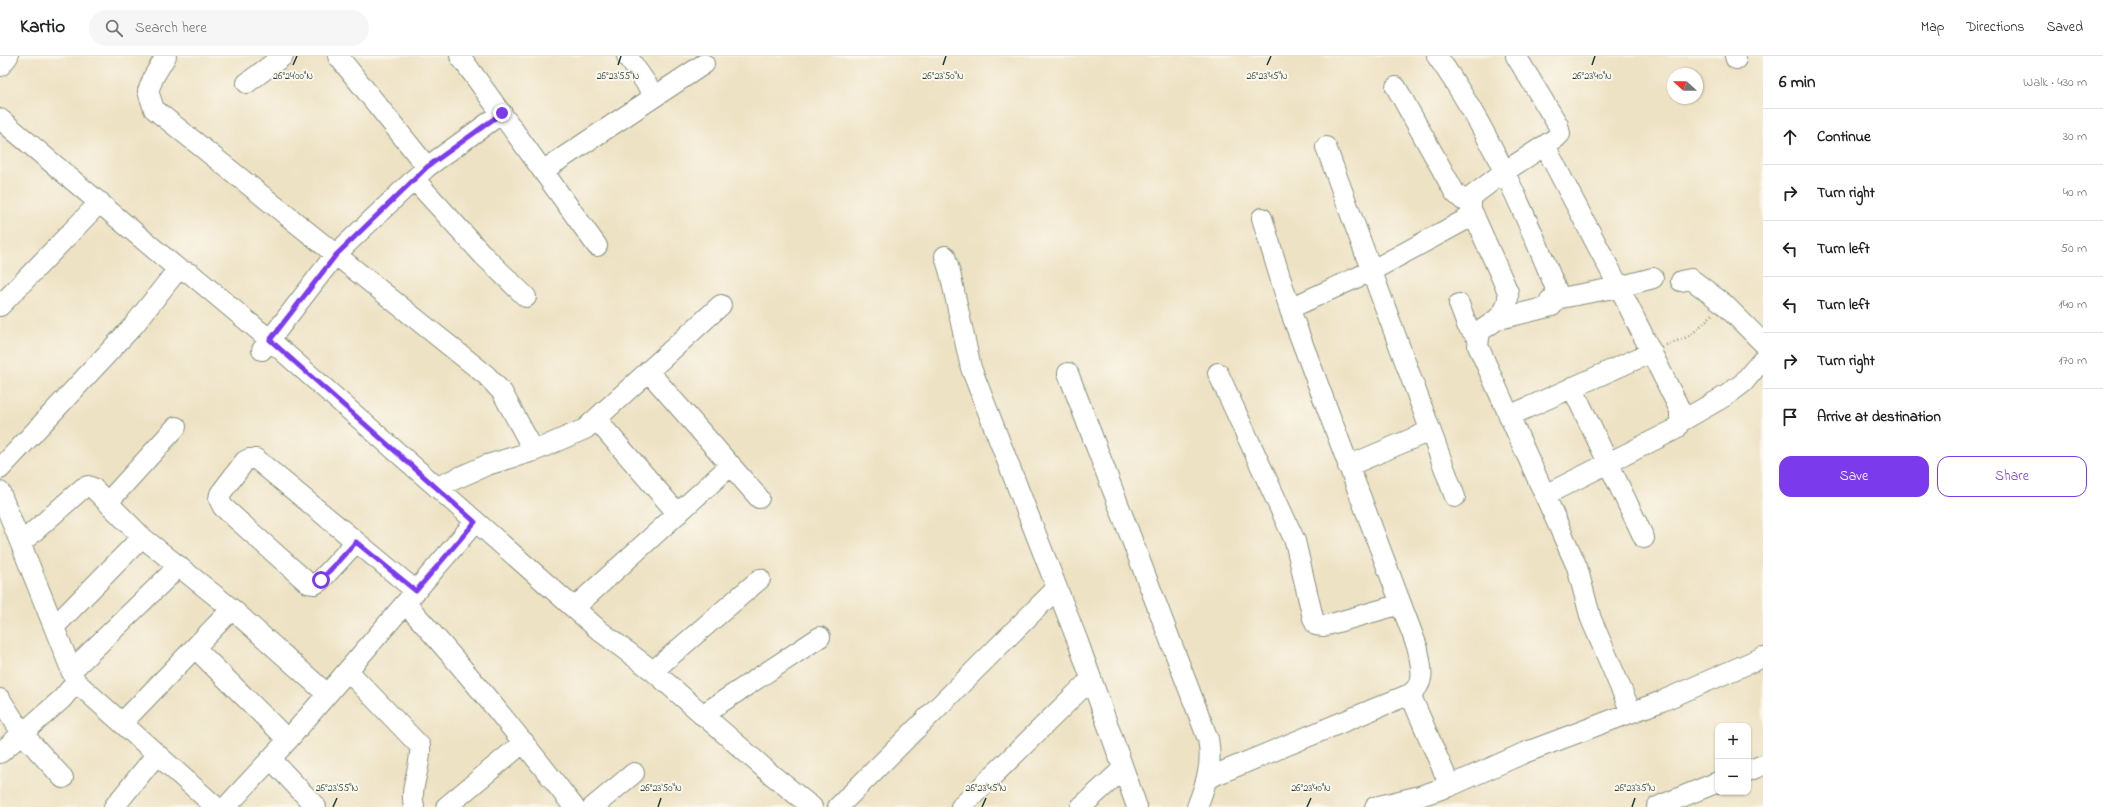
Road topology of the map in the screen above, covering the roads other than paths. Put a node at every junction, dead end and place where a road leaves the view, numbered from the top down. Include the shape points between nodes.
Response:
1 (7, 56) edge
2 (166, 56) edge
3 (283, 56) edge
4 (338, 56) edge
5 (460, 56) edge
6 (627, 56) edge
7 (1438, 56) edge
8 (1516, 56) edge
9 (704, 64) dead end
10 (0, 65) edge
11 (247, 83) dead end
12 (1396, 87) dead end
13 (655, 96) junction
14 (502, 113) junction
15 (0, 119) edge
16 (1545, 146) junction
17 (1326, 147) dead end
18 (544, 170) junction
19 (1504, 172) junction
20 (421, 173) junction
21 (100, 202) junction
22 (1472, 209) junction
23 (1262, 218) dead end
24 (597, 246) dead end
25 (336, 255) junction
26 (945, 256) dead end
27 (178, 269) junction
28 (1371, 271) junction
29 (1653, 278) dead end
30 (1681, 281) dead end
31 (1619, 287) junction
32 (526, 297) dead end
33 (1553, 300) junction
34 (1459, 304) dead end
35 (721, 305) dead end
36 (0, 306) edge
37 (1290, 313) junction
38 (1499, 320) junction
39 (1478, 338) junction
40 (1763, 343) edge
41 (266, 345) junction
42 (1651, 351) junction
43 (1763, 360) edge
44 (648, 371) junction
45 (1068, 373) dead end
46 (1218, 373) dead end
47 (1572, 387) junction
48 (1509, 416) junction
49 (596, 419) junction
50 (1680, 422) junction
51 (176, 427) dead end
52 (1430, 432) junction
53 (534, 451) junction
54 (1608, 463) junction
55 (731, 465) junction
56 (1348, 466) junction
57 (0, 469) edge
58 (437, 487) junction
59 (0, 492) edge
60 (1545, 495) junction
61 (1455, 497) dead end
62 (759, 498) dead end
63 (108, 502) junction
64 (678, 514) junction
65 (471, 526) junction
66 (142, 536) junction
67 (1644, 538) dead end
68 (356, 542) junction
69 (21, 543) junction
70 (179, 566) junction
71 (760, 579) dead end
72 (1057, 588) junction
73 (411, 598) junction
74 (1401, 604) junction
75 (574, 608) junction
76 (232, 609) junction
77 (54, 627) junction
78 (820, 636) dead end
79 (194, 648) junction
80 (1763, 656) edge
81 (348, 671) junction
82 (653, 671) junction
83 (74, 677) junction
84 (1091, 678) junction
85 (327, 694) junction
86 (1410, 694) junction
87 (0, 699) edge
88 (1631, 712) junction
89 (702, 714) junction
90 (123, 722) junction
91 (22, 733) junction
92 (288, 740) junction
93 (524, 742) junction
94 (0, 753) edge
95 (157, 754) junction
96 (271, 759) junction
97 (1763, 765) edge
98 (1123, 769) junction
99 (1751, 770) edge
100 (634, 773) dead end
101 (63, 778) dead end
102 (1208, 778) junction
103 (1715, 783) edge
104 (1450, 786) junction
105 (114, 807) edge
106 (216, 807) edge
107 (226, 807) edge
108 (316, 807) edge
109 (414, 807) edge
110 (446, 807) edge
111 (574, 807) edge
112 (593, 807) edge
113 (794, 807) edge
114 (812, 807) edge
115 (838, 807) edge
116 (961, 807) edge
117 (1081, 807) edge
118 (1137, 807) edge
119 (1197, 807) edge
120 (1375, 807) edge
121 (1657, 807) edge

1 - 10 main road
2 - 25 street via 148,91 154,109
3 - 11 street
4 - 20 street
5 - 14 street
6 - 13 street
7 - 19 street via 1488,138
8 - 16 street via 1558,125 1560,134
9 - 13 street
12 - 22 street via 1456,193
13 - 18 street
14 - 18 street
14 - 20 street
15 - 21 street
16 - 19 street
16 - 31 street
17 - 28 street
18 - 24 street
19 - 22 street via 1471,197
19 - 33 street via 1556,289
20 - 25 street
20 - 32 street via 483,255
21 - 27 street
21 - 36 street
22 - 28 street
22 - 38 street via 1508,292 1507,305
23 - 37 street
25 - 41 street
25 - 53 street via 486,375 502,392
26 - 72 street via 971,368
27 - 41 street via 191,274
27 - 57 street via 134,325
28 - 37 street via 1297,305
28 - 52 street
29 - 31 street
30 - 40 street via 1691,279 1724,304
31 - 33 street
31 - 42 street
33 - 38 street via 1552,306
34 - 39 street via 1467,325
35 - 44 street
37 - 56 street
38 - 39 street via 1480,331
39 - 48 street via 1478,346
41 - 58 street
41 - 65 street via 356,430
42 - 47 street
42 - 50 street via 1680,410
43 - 50 street via 1743,383 1727,395
44 - 49 street
44 - 55 street
45 - 102 street via 1208,739 1211,753
46 - 74 street via 1295,541 1316,625 1324,626
47 - 48 street
47 - 54 street
48 - 60 street
49 - 53 street via 585,429
49 - 64 street
50 - 54 street via 1676,430
51 - 63 street
52 - 56 street
52 - 61 street
53 - 58 street via 487,465
54 - 60 street
54 - 67 street
55 - 62 street
55 - 64 street
56 - 74 street
58 - 65 street
59 - 69 street
60 - 88 street via 1577,567 1591,619
63 - 66 street
63 - 69 street via 93,488 83,488
64 - 75 street
65 - 73 street
65 - 75 street
65 - 113 street via 594,640
66 - 70 street
66 - 77 street
68 - 68 street via 256,459 249,458 245,461 220,494 223,508 308,583 315,584 321,580
68 - 73 street
69 - 77 street
70 - 76 street
70 - 83 street
71 - 82 street
72 - 84 street
72 - 115 street
73 - 81 street
73 - 93 street
74 - 86 street via 1418,650 1422,674 1418,688
75 - 82 street
76 - 79 street
76 - 85 street
77 - 83 street
78 - 89 street
79 - 90 street
79 - 92 street
80 - 88 street
81 - 85 street
81 - 109 street via 420,746 421,754 412,798
82 - 89 street
83 - 90 street
83 - 91 street via 62,699
84 - 98 street
84 - 116 street
85 - 92 street
86 - 102 street
86 - 104 street
87 - 91 street
88 - 104 street via 1524,753
89 - 114 street
90 - 95 street
91 - 94 street
91 - 101 street
92 - 96 street
93 - 110 street
93 - 111 street
95 - 105 street
95 - 106 street
96 - 107 street
96 - 108 street
97 - 99 street
98 - 117 street
98 - 118 street
100 - 112 street
102 - 119 street
103 - 121 street
104 - 120 street

